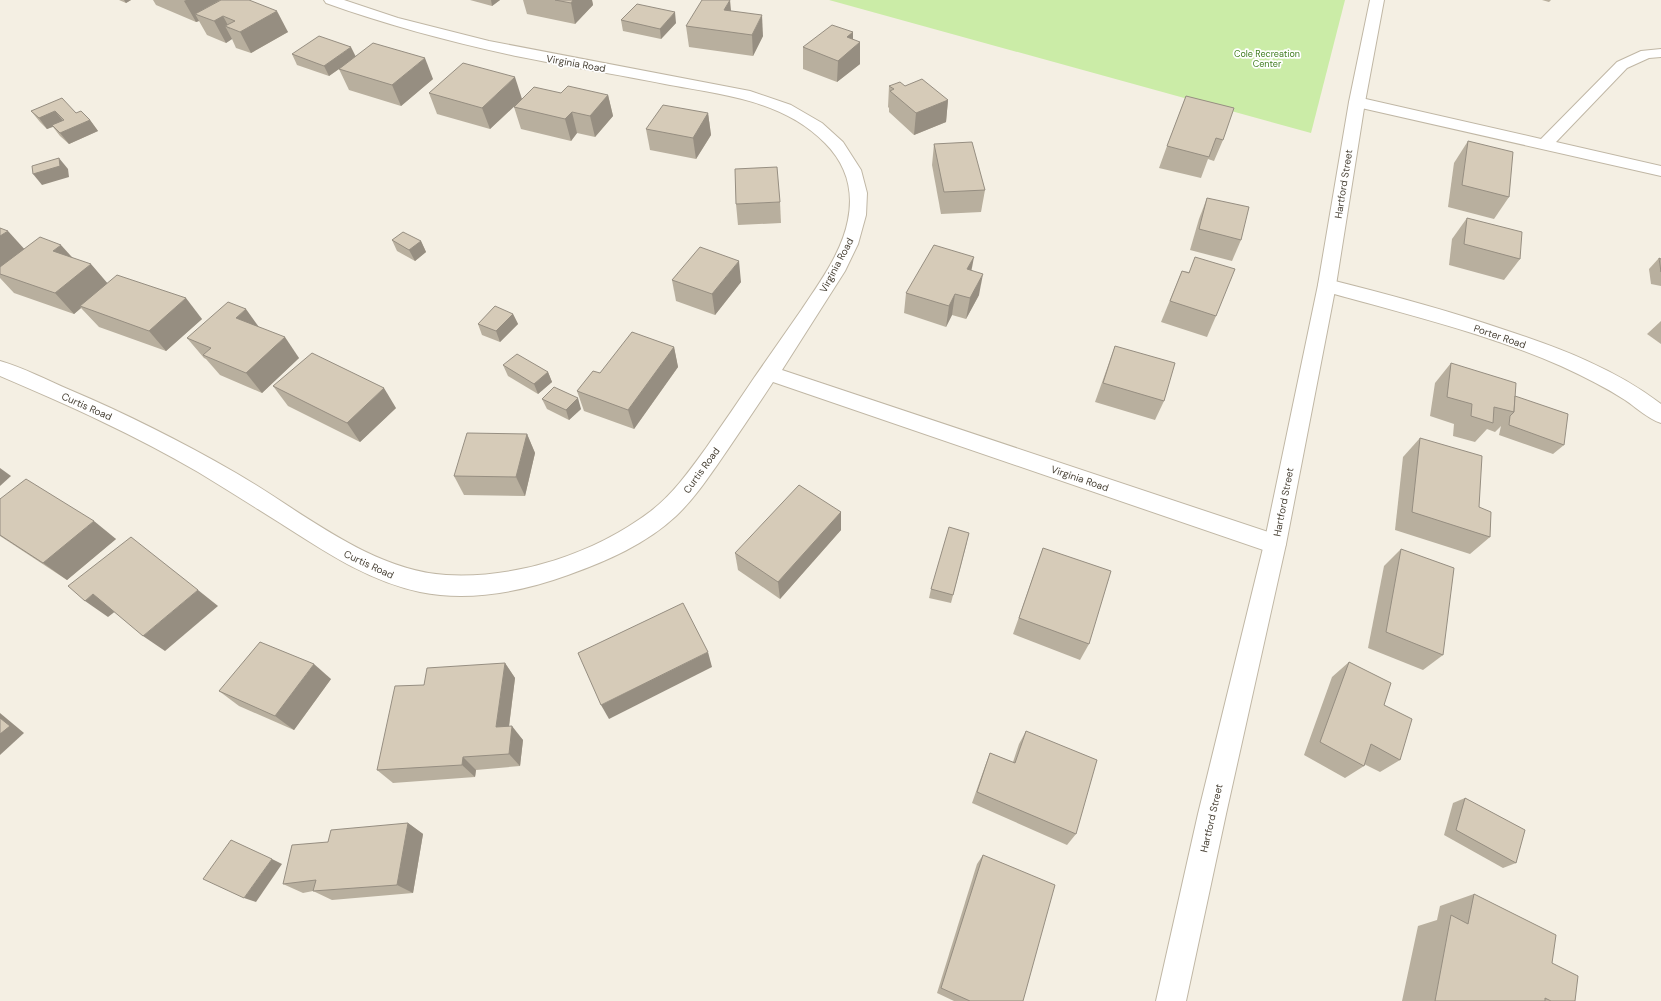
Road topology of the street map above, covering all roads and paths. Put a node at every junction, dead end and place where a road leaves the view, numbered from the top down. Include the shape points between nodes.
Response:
1 (331, 0) edge
2 (1377, 0) edge
3 (1661, 53) edge
4 (1357, 102) junction
5 (1545, 144) junction
6 (1661, 171) edge
7 (1327, 285) junction
8 (0, 368) edge
9 (769, 373) junction
10 (1661, 415) edge
11 (1275, 544) junction
12 (1171, 1001) edge

1 - 9 street, Virginia Road via 415,27 469,40 739,93 792,111 814,124 842,153 852,169 858,188 858,210 854,231 839,263
2 - 4 street, Hartford Street
3 - 5 street via 1646,54 1622,65
4 - 5 street
4 - 7 street, Hartford Street
5 - 6 street
7 - 10 street, Porter Road via 1461,322 1567,360 1611,382
7 - 11 street, Hartford Street
8 - 9 street, Curtis Road via 138,429 238,484 329,544 368,565 399,577 444,586 490,584 535,576 581,561 624,542 659,518 686,492
9 - 11 street, Virginia Road
11 - 12 street, Hartford Street

